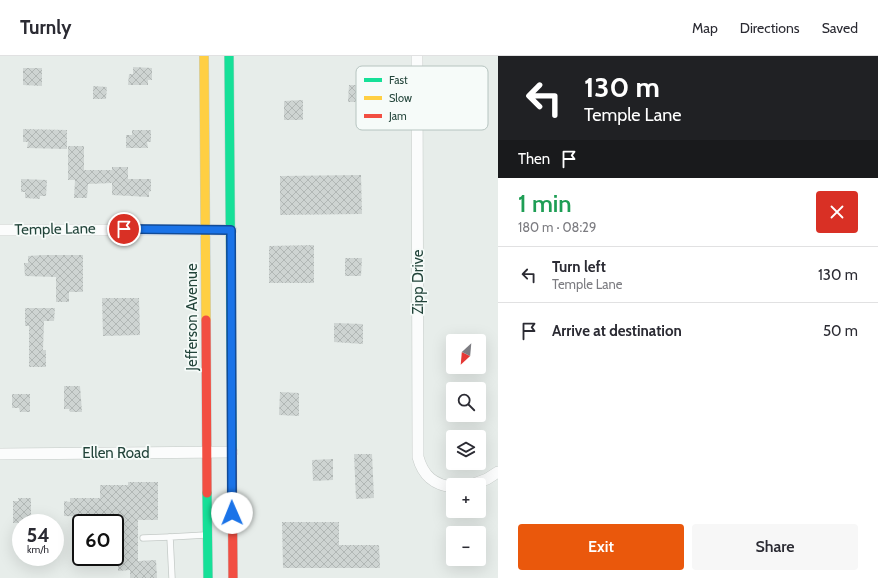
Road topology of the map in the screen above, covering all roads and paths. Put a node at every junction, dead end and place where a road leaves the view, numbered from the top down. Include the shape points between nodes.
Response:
1 (204, 56) edge
2 (228, 56) edge
3 (417, 56) edge
4 (417, 66) edge
5 (417, 130) edge
6 (0, 230) edge
7 (205, 230) junction
8 (231, 230) junction
9 (207, 452) junction
10 (232, 452) junction
11 (0, 454) edge
12 (498, 472) edge
13 (486, 479) edge
14 (446, 486) edge
15 (207, 535) junction
16 (143, 538) dead end
17 (170, 538) junction
18 (172, 578) edge
19 (208, 578) edge
20 (232, 578) edge

1 - 7 main road, Jefferson Avenue
2 - 8 main road
3 - 4 street, Zipp Drive
5 - 14 street, Zipp Drive via 418,457 426,475 434,482
6 - 7 street, Temple Lane
7 - 8 street, Temple Lane
7 - 9 main road, Jefferson Avenue
8 - 10 main road
9 - 10 street, Ellen Road
9 - 11 street, Ellen Road
9 - 15 main road, Jefferson Avenue
10 - 20 main road
12 - 13 street
15 - 17 lane
15 - 19 main road, Jefferson Avenue
16 - 17 lane
17 - 18 lane

